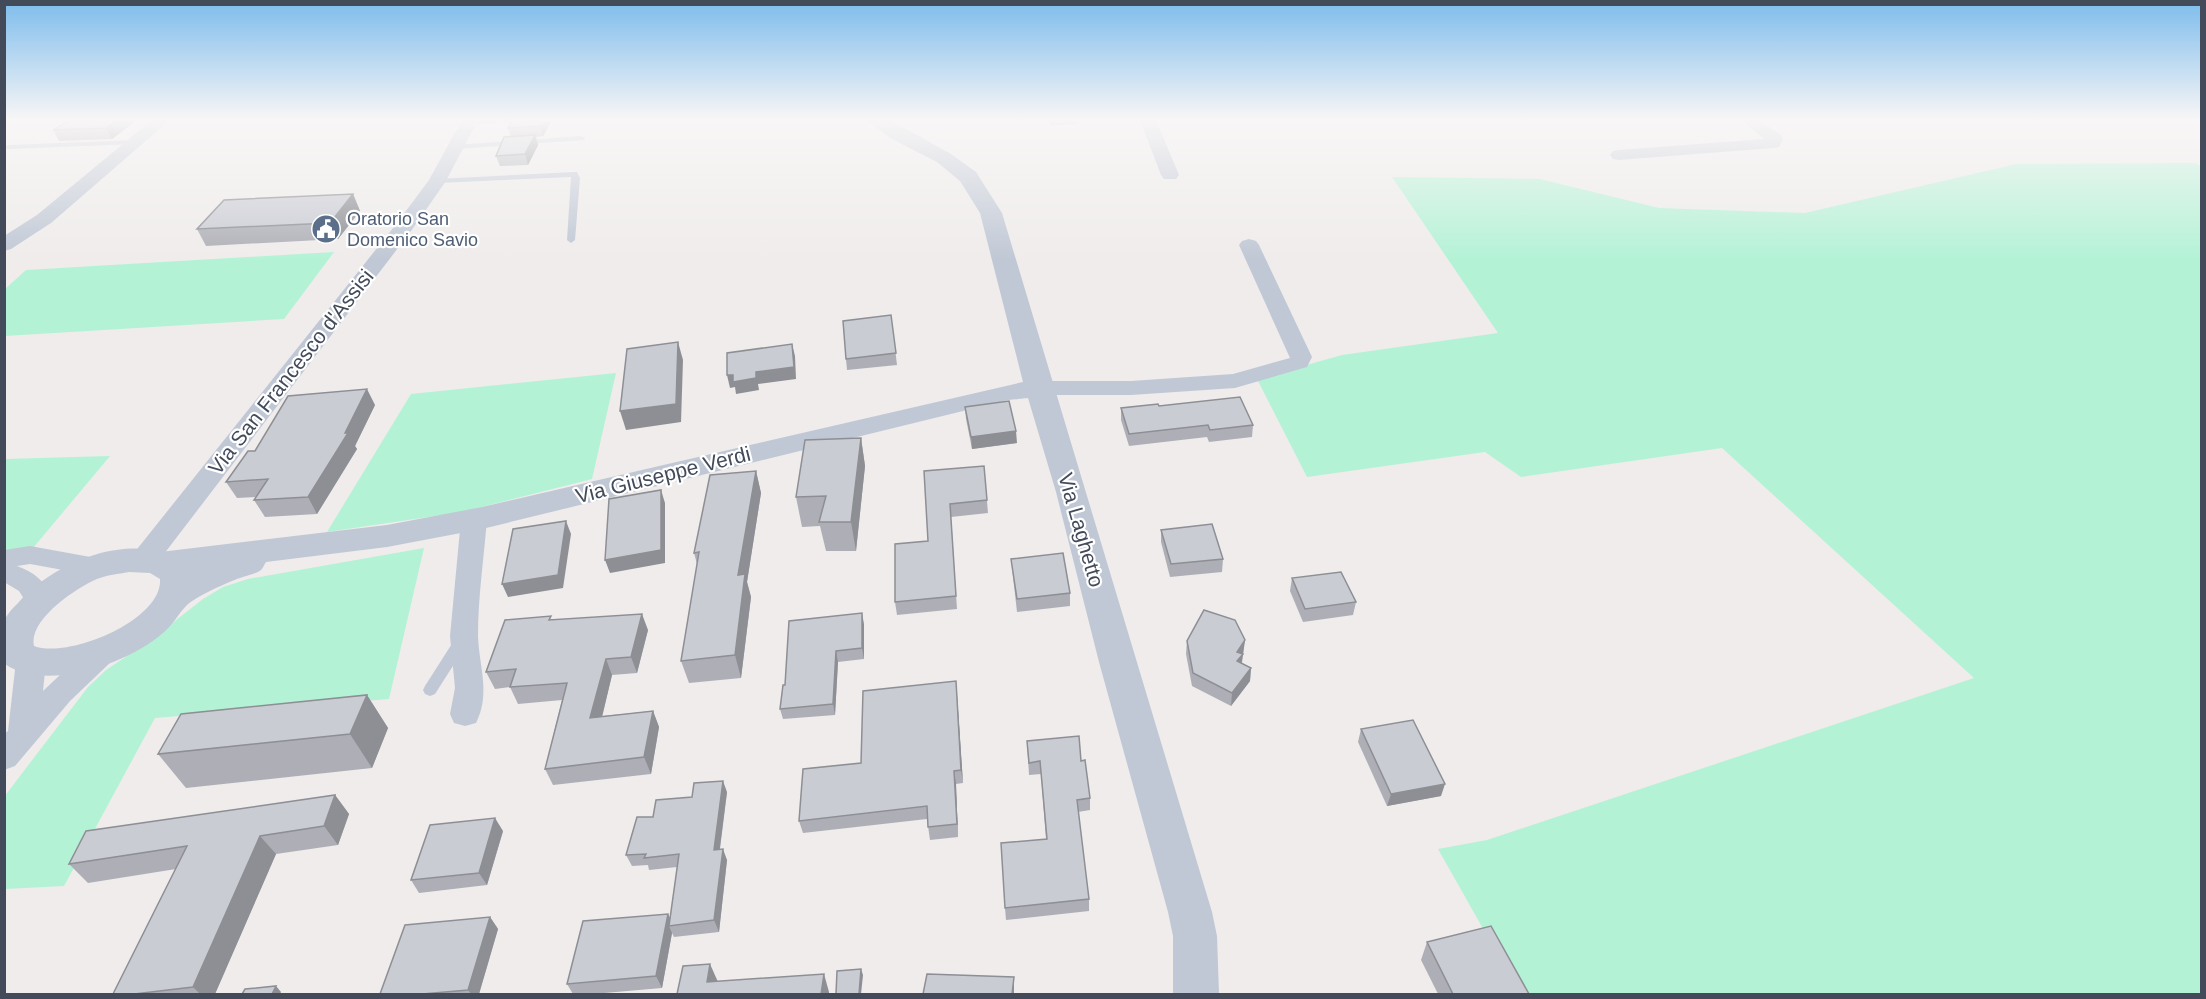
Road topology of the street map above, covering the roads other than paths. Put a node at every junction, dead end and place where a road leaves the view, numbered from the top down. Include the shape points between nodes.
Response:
1 (107, 167) edge
2 (445, 167) edge
3 (955, 167) edge
4 (1167, 167) edge
5 (1170, 175) dead end
6 (437, 181) junction
7 (571, 240) dead end
8 (4, 245) edge
9 (1249, 245) dead end
10 (1039, 388) junction
11 (474, 519) junction
12 (284, 550) junction
13 (4, 559) edge
14 (153, 561) junction
15 (96, 567) junction
16 (4, 572) edge
17 (175, 596) junction
18 (24, 605) edge
19 (464, 636) junction
20 (104, 651) junction
21 (16, 652) edge
22 (429, 690) dead end
23 (465, 714) dead end
24 (23, 732) junction
25 (4, 757) edge
26 (1196, 994) edge

1 - 8 street via 44,219
2 - 6 street, Via San Francesco d'Assisi
3 - 10 street, Via Laghetto via 968,177 991,213
4 - 5 street
6 - 7 lane via 574,174
6 - 14 street, Via San Francesco d'Assisi via 201,489
9 - 10 street via 1301,357 1299,362 1235,381 1131,388
10 - 11 street, Via Giuseppe Verdi
10 - 26 street, Via Laghetto via 1190,912 1195,936
11 - 12 street, Via Giuseppe Verdi
11 - 19 street
12 - 14 street, Via Giuseppe Verdi
12 - 17 street, Via Giuseppe Verdi via 219,573
13 - 15 street via 30,555
14 - 15 street, Via Giuseppe Verdi via 121,561
14 - 17 street via 174,571 178,582
15 - 18 street, Via Giuseppe Verdi
16 - 18 street via 36,590
17 - 20 street via 149,626
18 - 21 street via 13,627
19 - 22 lane
19 - 23 street via 470,688
20 - 21 street via 60,662
20 - 24 street
21 - 24 street
24 - 25 street

